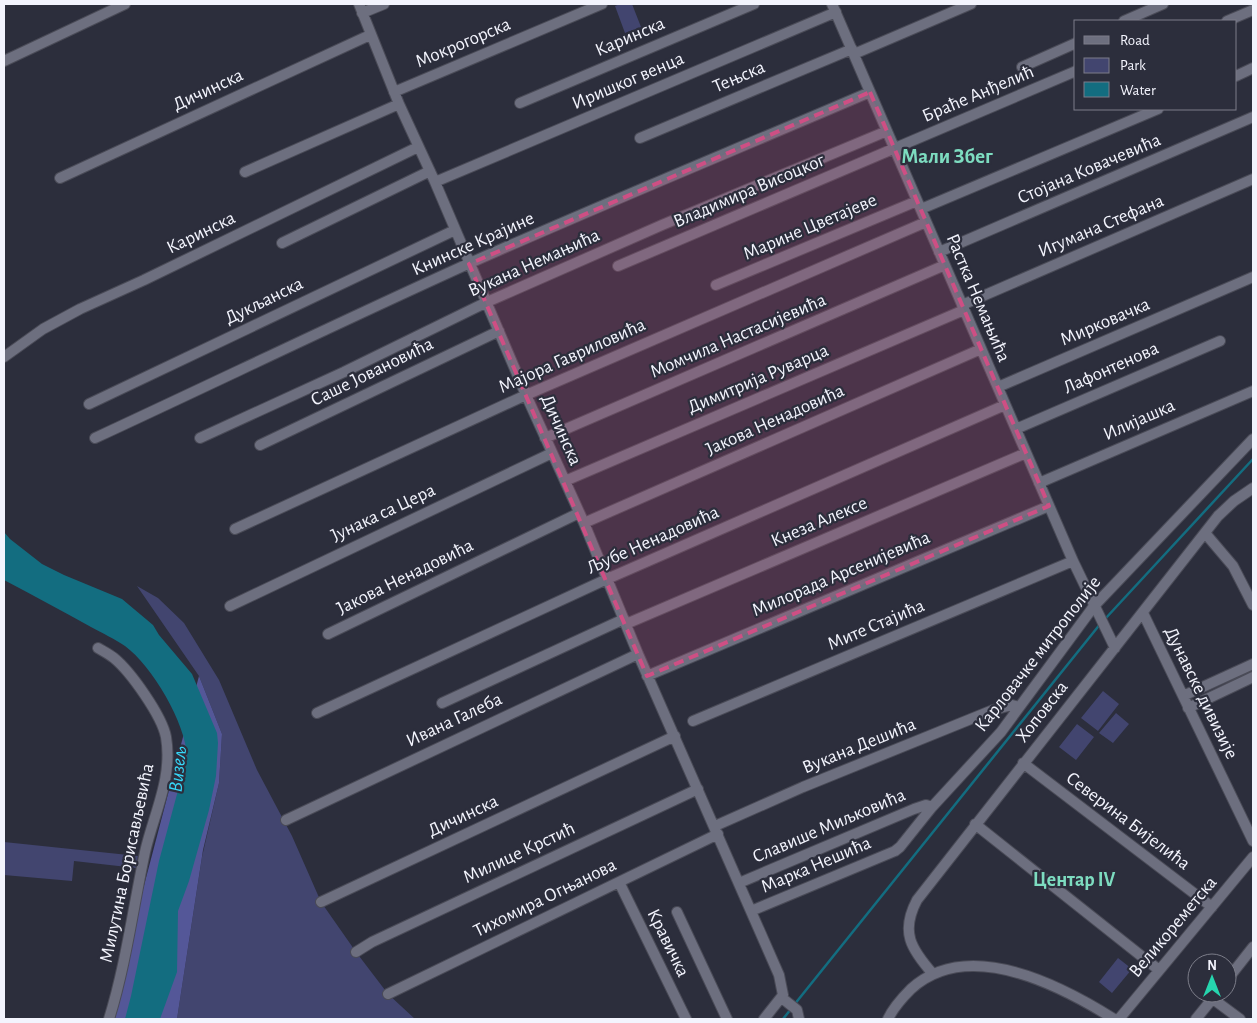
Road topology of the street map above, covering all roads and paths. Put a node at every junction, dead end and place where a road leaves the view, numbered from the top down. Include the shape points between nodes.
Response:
1 (125, 4) edge
2 (384, 4) edge
3 (602, 4) edge
4 (754, 4) edge
5 (971, 4) edge
6 (1163, 4) edge
7 (834, 8) edge
8 (360, 9) edge
9 (1253, 10) edge
10 (1126, 20) edge
11 (1229, 20) edge
12 (370, 35) junction
13 (1074, 45) edge
14 (853, 52) junction
15 (4, 61) edge
16 (1022, 67) dead end
17 (1253, 68) edge
18 (1074, 72) edge
19 (1237, 76) edge
20 (394, 92) junction
21 (870, 92) junction
22 (520, 103) dead end
23 (399, 104) junction
24 (1156, 110) edge
25 (1253, 117) edge
26 (887, 131) junction
27 (640, 138) dead end
28 (418, 147) junction
29 (895, 149) junction
30 (430, 171) junction
31 (245, 172) dead end
32 (60, 178) dead end
33 (1253, 179) edge
34 (435, 182) junction
35 (919, 205) junction
36 (926, 222) junction
37 (455, 230) junction
38 (282, 243) dead end
39 (939, 252) junction
40 (469, 264) junction
41 (618, 266) dead end
42 (945, 266) junction
43 (1253, 277) edge
44 (716, 285) dead end
45 (487, 302) junction
46 (963, 307) junction
47 (499, 331) junction
48 (1220, 341) dead end
49 (981, 349) junction
50 (4, 357) edge
51 (998, 387) junction
52 (1253, 391) edge
53 (526, 395) junction
54 (89, 404) dead end
55 (1005, 405) junction
56 (1016, 429) junction
57 (95, 438) dead end
58 (200, 438) dead end
59 (545, 438) junction
60 (1253, 439) edge
61 (260, 445) dead end
62 (1026, 453) junction
63 (552, 454) junction
64 (565, 481) junction
65 (1039, 483) junction
66 (1253, 488) edge
67 (1049, 506) junction
68 (579, 513) junction
69 (584, 523) junction
70 (235, 529) dead end
71 (1205, 533) junction
72 (1073, 561) junction
73 (607, 579) junction
74 (1253, 605) edge
75 (230, 606) dead end
76 (1094, 606) junction
77 (1143, 613) junction
78 (625, 622) junction
79 (328, 634) dead end
80 (1114, 644) junction
81 (98, 648) dead end
82 (638, 654) junction
83 (1253, 664) edge
84 (647, 676) junction
85 (1253, 677) edge
86 (1183, 696) junction
87 (442, 703) dead end
88 (1019, 707) junction
89 (1188, 708) junction
90 (317, 713) dead end
91 (693, 721) dead end
92 (675, 736) junction
93 (1024, 763) junction
94 (698, 789) junction
95 (932, 807) junction
96 (286, 820) dead end
97 (975, 824) junction
98 (717, 830) junction
99 (1253, 841) edge
100 (895, 851) joint
101 (1253, 857) edge
102 (619, 882) junction
103 (739, 883) junction
104 (322, 902) dead end
105 (1212, 907) junction
106 (751, 911) junction
107 (677, 912) dead end
108 (1253, 947) edge
109 (356, 952) dead end
110 (1237, 967) edge
111 (1159, 970) junction
112 (933, 974) junction
113 (388, 994) dead end
114 (1209, 1003) edge
115 (1223, 1003) edge
116 (790, 1004) edge
117 (109, 1019) edge
118 (686, 1019) edge
119 (727, 1019) edge
120 (764, 1019) edge
121 (888, 1019) edge
122 (1114, 1019) edge
123 (1120, 1019) edge
124 (1196, 1019) edge
125 (1240, 1019) edge

1 - 15 street
2 - 8 street
3 - 20 street, Мокрогорска
4 - 22 street, Каринска
5 - 14 street, Тењска
6 - 10 street
7 - 14 street, Растка Немањића
7 - 34 street, Иришког венца
8 - 12 street, Дичинска
9 - 11 street
12 - 20 street, Дичинска
12 - 32 street, Дичинска
13 - 16 street
14 - 21 street, Растка Немањића
14 - 27 street, Тењска
17 - 19 street
18 - 29 street, Браће Анђелић
20 - 23 street, Дичинска
21 - 26 street, Растка Немањића
21 - 40 street, Книнске Крајине
23 - 28 street, Дичинска
23 - 31 street
24 - 35 street, Марине Цветајеве
25 - 39 street, Стојана Ковачевића
26 - 29 street, Растка Немањића
26 - 45 street, Вукана Немањића
28 - 30 street, Дичинска
28 - 50 street, Каринска via 80,309 43,329
29 - 35 street, Растка Немањића
29 - 41 street, Владимира Висоцког
30 - 34 street, Дичинска
30 - 38 street
33 - 46 street, Игумана Стефана
34 - 37 street, Дичинска
35 - 36 street, Растка Немањића
35 - 44 street, Марине Цветајеве
36 - 39 street, Растка Немањића
36 - 53 street, Мајора Гавриловића
37 - 40 street, Дичинска
37 - 54 street, Дукљанска
39 - 42 street, Растка Немањића
40 - 45 street, Дичинска
40 - 57 street, Книнске Крајине
42 - 46 street, Растка Немањића
42 - 59 street, Момчила Настасијевића
43 - 51 street, Мирковачка
45 - 47 street, Дичинска
45 - 58 street, Вукана Немањића
46 - 49 street, Растка Немањића
46 - 64 street, Димитрија Руварца
47 - 53 street, Дичинска
47 - 61 street, Саше Јовановића
48 - 56 street, Лафонтенова
49 - 51 street, Растка Немањића
49 - 69 street, Јакова Ненадовића
51 - 55 street, Растка Немањића
52 - 65 street, Илијашка
53 - 59 street, Дичинска
53 - 70 street, Мајора Гавриловића
55 - 56 street, Растка Немањића
55 - 73 street, Љубе Ненадовића
56 - 62 street, Растка Немањића
59 - 63 street, Дичинска
60 - 76 street, Карловачке митрополије
62 - 65 street, Растка Немањића
62 - 78 street, Кнеза Алексе
63 - 64 street, Дичинска
63 - 75 street, Јунака са Цера
64 - 68 street, Дичинска
65 - 67 street, Растка Немањића
66 - 71 street, Хоповска via 1218,516
67 - 72 street, Растка Немањића
67 - 84 street, Милорада Арсенијевића
68 - 69 street, Дичинска
68 - 79 street, Јакова Ненадовића
69 - 73 street, Дичинска
71 - 74 street via 1234,566
71 - 77 street, Хоповска
72 - 76 street, Растка Немањића
72 - 91 street, Мите Стајића
73 - 78 street, Дичинска
73 - 90 street, Љубе Ненадовића
76 - 80 street, Растка Немањића
76 - 88 street, Карловачке митрополије
77 - 80 street, Хоповска
77 - 86 street, Дунавске дивизије
78 - 82 street, Дичинска
78 - 87 street
80 - 93 street, Хоповска
81 - 117 street, Милутина Борисављевића via 114,658 141,689 160,721 167,748 165,784 145,851 118,991
82 - 84 street, Дичинска
82 - 96 street, Ивана Галеба
83 - 86 street
84 - 92 street, Дичинска
85 - 89 street
86 - 89 street, Дунавске дивизије
88 - 95 street, Карловачке митрополије via 1001,732
88 - 98 street, Вукана Дешића via 1012,705 993,710 803,787
89 - 99 street, Дунавске дивизије
92 - 94 street, Дичинска
92 - 104 street, Дичинска
93 - 97 street, Хоповска
93 - 105 street, Северина Бијелића
94 - 98 street, Дичинска
94 - 109 street, Милице Крстић
95 - 100 street, Карловачке митрополије
95 - 103 street, Славише Миљковића via 926,805 914,809
97 - 111 street
97 - 112 street, Хоповска via 917,900 909,920 912,946
98 - 102 street, Тихомира Огњанова
98 - 103 street, Дичинска
100 - 106 street, Марка Нешића
101 - 105 street, Великореметска
102 - 113 street, Тихомира Огњанова
102 - 118 street, Кравичка
103 - 106 street, Дичинска
105 - 111 street, Великореметска
106 - 116 street, Дичинска
107 - 119 street
108 - 110 street
111 - 123 street, Великореметска
112 - 121 street via 903,997
112 - 122 street via 979,965 1004,969 1030,976
114 - 124 street
115 - 125 street
116 - 120 street

